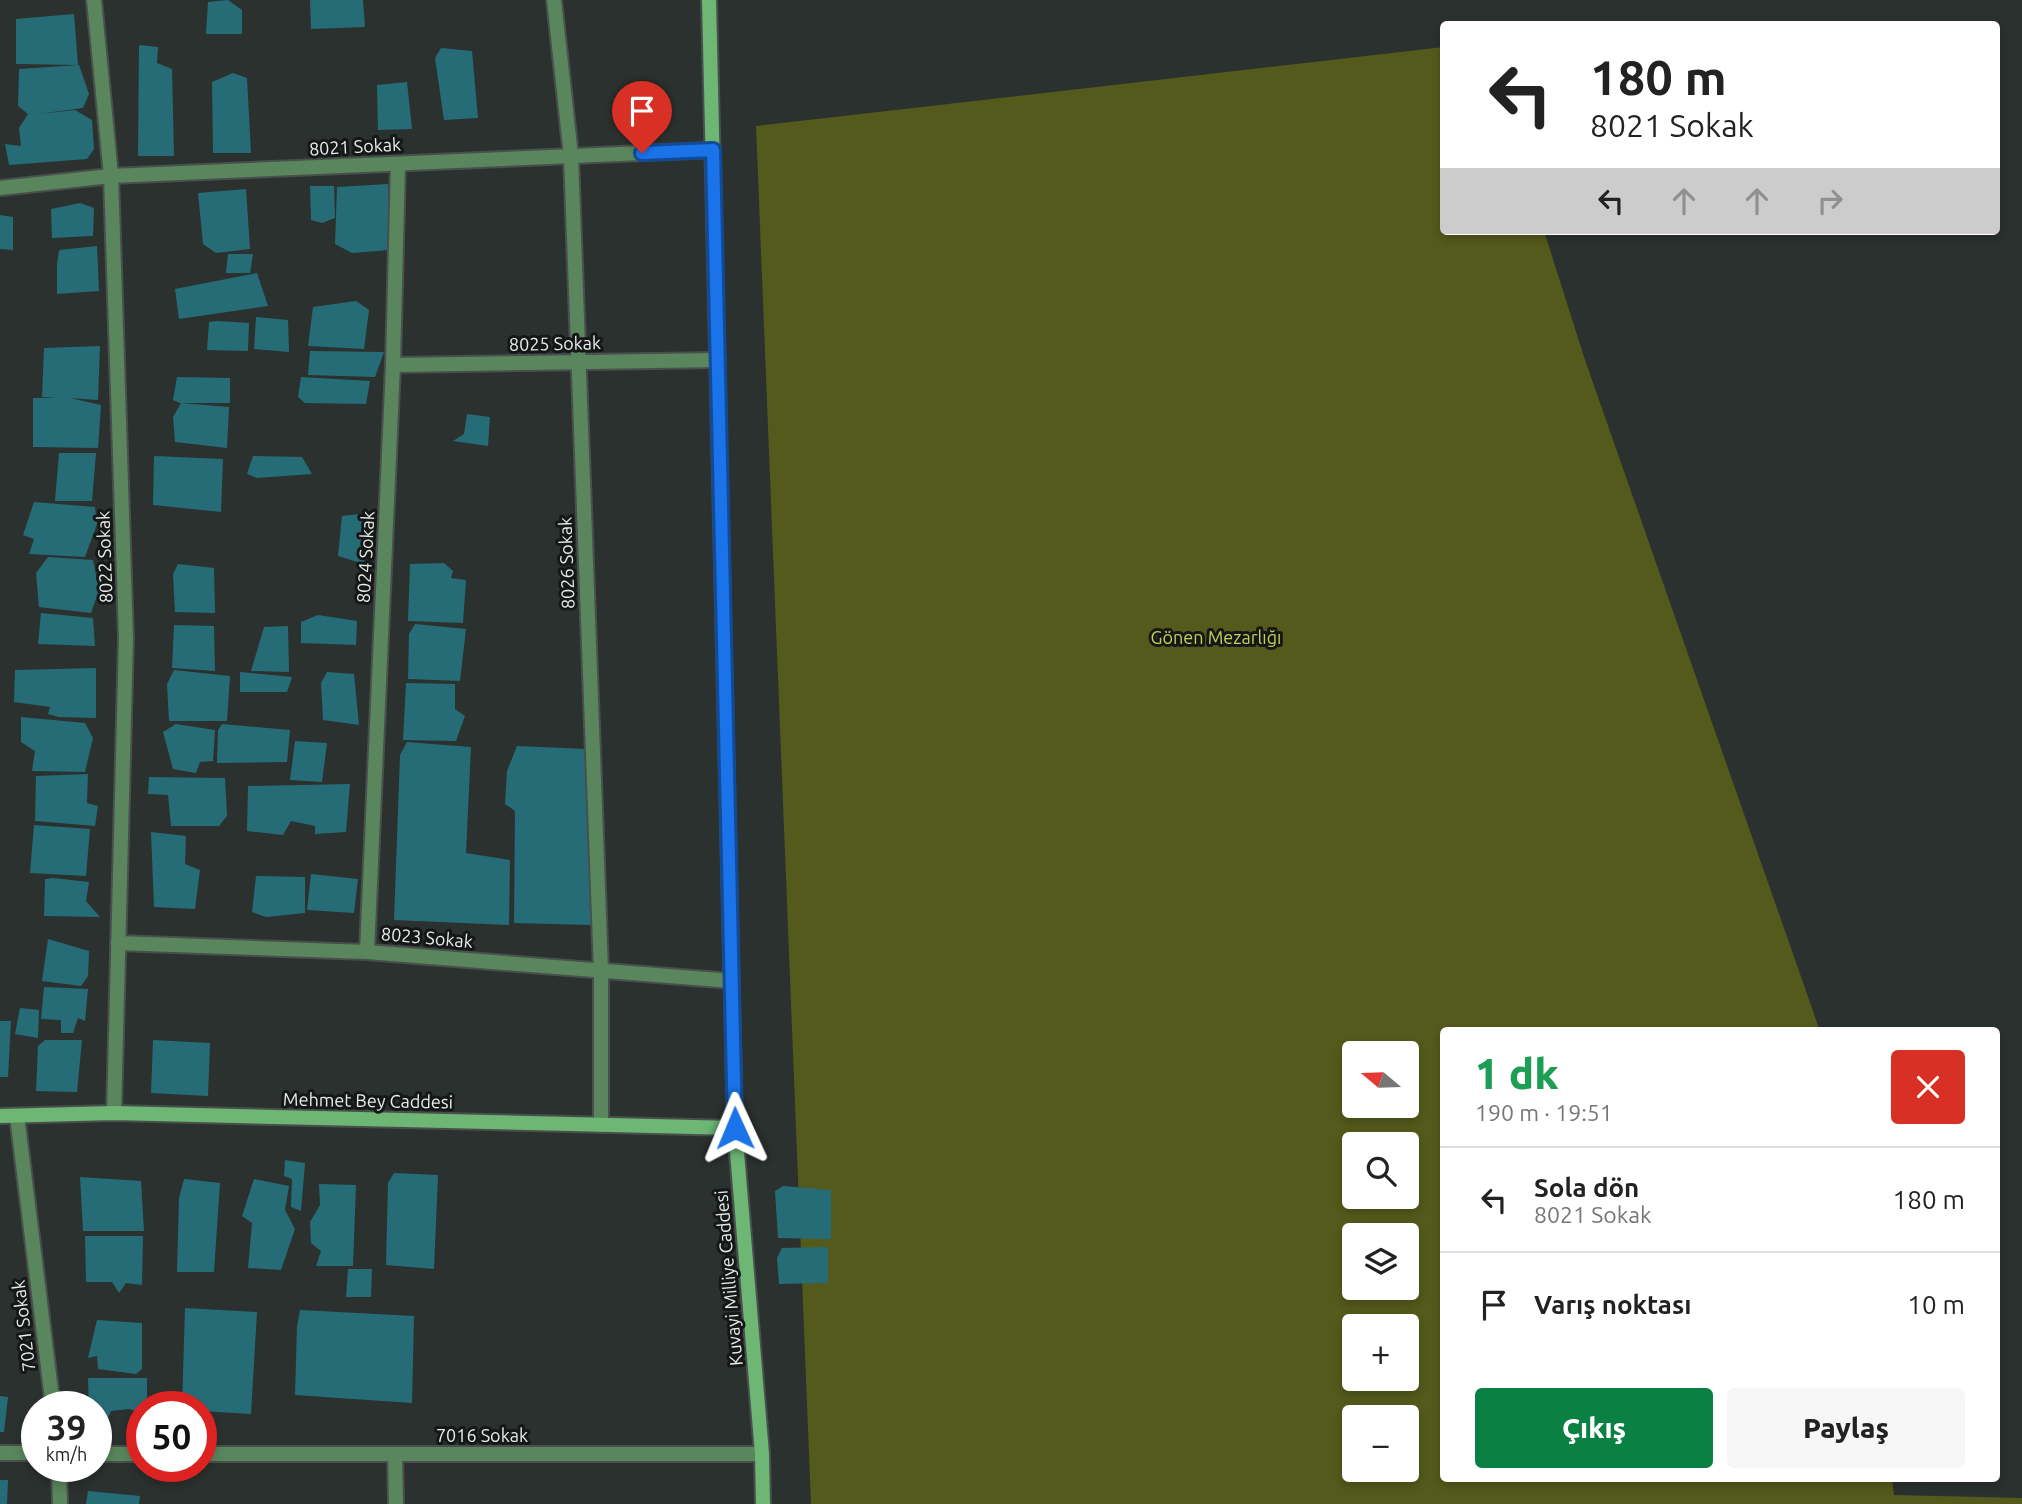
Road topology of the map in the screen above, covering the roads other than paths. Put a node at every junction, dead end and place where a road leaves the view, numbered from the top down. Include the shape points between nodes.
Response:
1 (94, 0) edge
2 (554, 0) edge
3 (709, 0) edge
4 (713, 150) junction
5 (571, 156) junction
6 (398, 164) junction
7 (111, 176) junction
8 (0, 188) edge
9 (718, 360) junction
10 (578, 362) junction
11 (393, 365) junction
12 (118, 943) junction
13 (367, 952) junction
14 (601, 971) junction
15 (732, 981) junction
16 (114, 1113) junction
17 (0, 1116) edge
18 (17, 1116) junction
19 (601, 1125) junction
20 (735, 1128) junction
21 (50, 1391) edge
22 (0, 1453) edge
23 (21, 1453) edge
24 (217, 1454) edge
25 (395, 1454) junction
26 (762, 1454) junction
27 (59, 1482) edge
28 (60, 1504) edge
29 (396, 1504) edge
30 (763, 1504) edge

1 - 7 street, 8022 Sokak
2 - 5 street, 8026 Sokak
3 - 4 main road, Kuvayi Milliye Caddesi
4 - 5 street, 8021 Sokak
4 - 9 main road, Kuvayi Milliye Caddesi
5 - 6 street, 8021 Sokak
5 - 10 street, 8026 Sokak
6 - 7 street, 8021 Sokak
6 - 11 street, 8024 Sokak
7 - 8 street, 8021 Sokak
7 - 12 street, 8022 Sokak via 126,638
9 - 10 street, 8025 Sokak
9 - 15 main road, Kuvayi Milliye Caddesi
10 - 11 street, 8025 Sokak
10 - 14 street, 8026 Sokak
11 - 13 street, 8024 Sokak
12 - 13 street, 8023 Sokak
12 - 16 street, 8022 Sokak
13 - 14 street, 8023 Sokak
14 - 15 street, 8023 Sokak
14 - 19 street, 8026 Sokak
15 - 20 main road, Kuvayi Milliye Caddesi
16 - 18 main road, Mehmet Bey Caddesi
16 - 19 main road, Mehmet Bey Caddesi
17 - 18 main road, Mehmet Bey Caddesi
18 - 21 street, 7021 Sokak
19 - 20 main road, Mehmet Bey Caddesi
20 - 26 main road, Kuvayi Milliye Caddesi
22 - 23 street
24 - 25 street, 7016 Sokak
25 - 26 street, 7016 Sokak
25 - 29 street
26 - 30 main road, Kuvayi Milliye Caddesi
27 - 28 street

